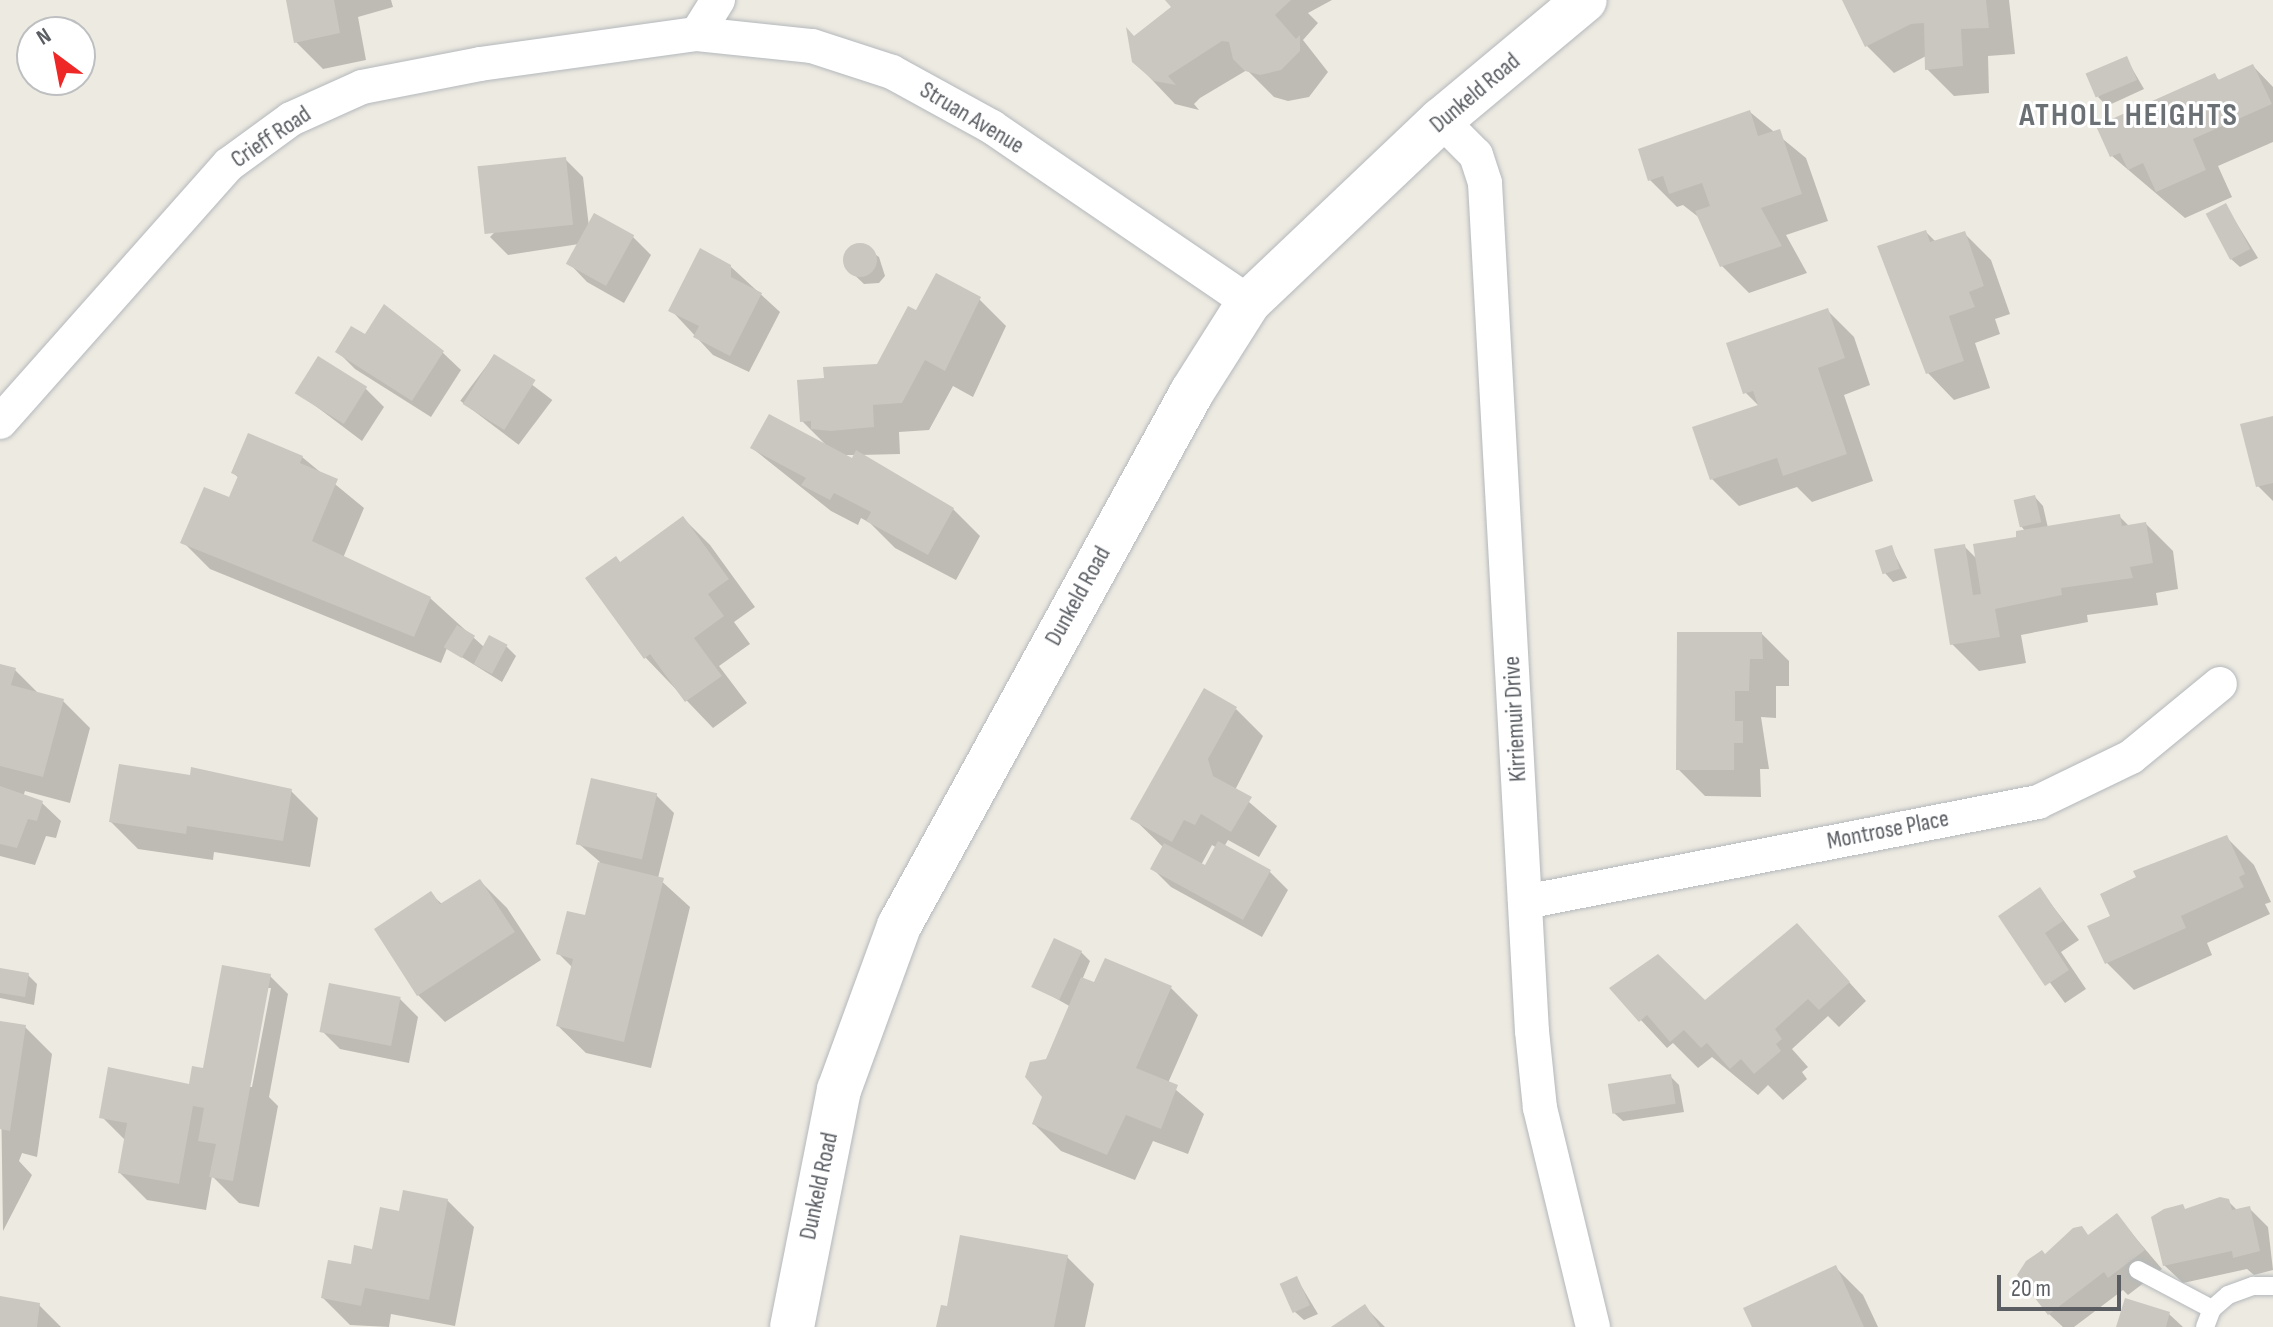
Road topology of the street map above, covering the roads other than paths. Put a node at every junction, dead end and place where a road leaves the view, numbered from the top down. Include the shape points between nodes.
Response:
1 (718, 0) edge
2 (1585, 0) edge
3 (697, 34) junction
4 (1441, 120) junction
5 (1249, 302) junction
6 (0, 422) edge
7 (2220, 684) dead end
8 (1525, 902) junction
9 (2138, 1270) dead end
10 (2273, 1286) edge
11 (2212, 1309) junction
12 (792, 1327) edge
13 (1593, 1327) edge
14 (2205, 1327) edge

1 - 3 street
2 - 4 main road, Dunkeld Road
3 - 5 street, Struan Avenue via 812,46 892,72 992,127
3 - 6 street, Crieff Road via 493,62 362,87 291,119 228,165
4 - 5 main road, Dunkeld Road
4 - 8 street, Kirriemuir Drive via 1476,155 1485,183
5 - 12 main road, Dunkeld Road via 1084,583 899,926 839,1090
7 - 8 street, Montrose Place via 2131,757 2038,802
8 - 13 street, Kirriemuir Drive via 1540,1108
9 - 11 lane
10 - 11 lane via 2240,1290
11 - 14 lane

